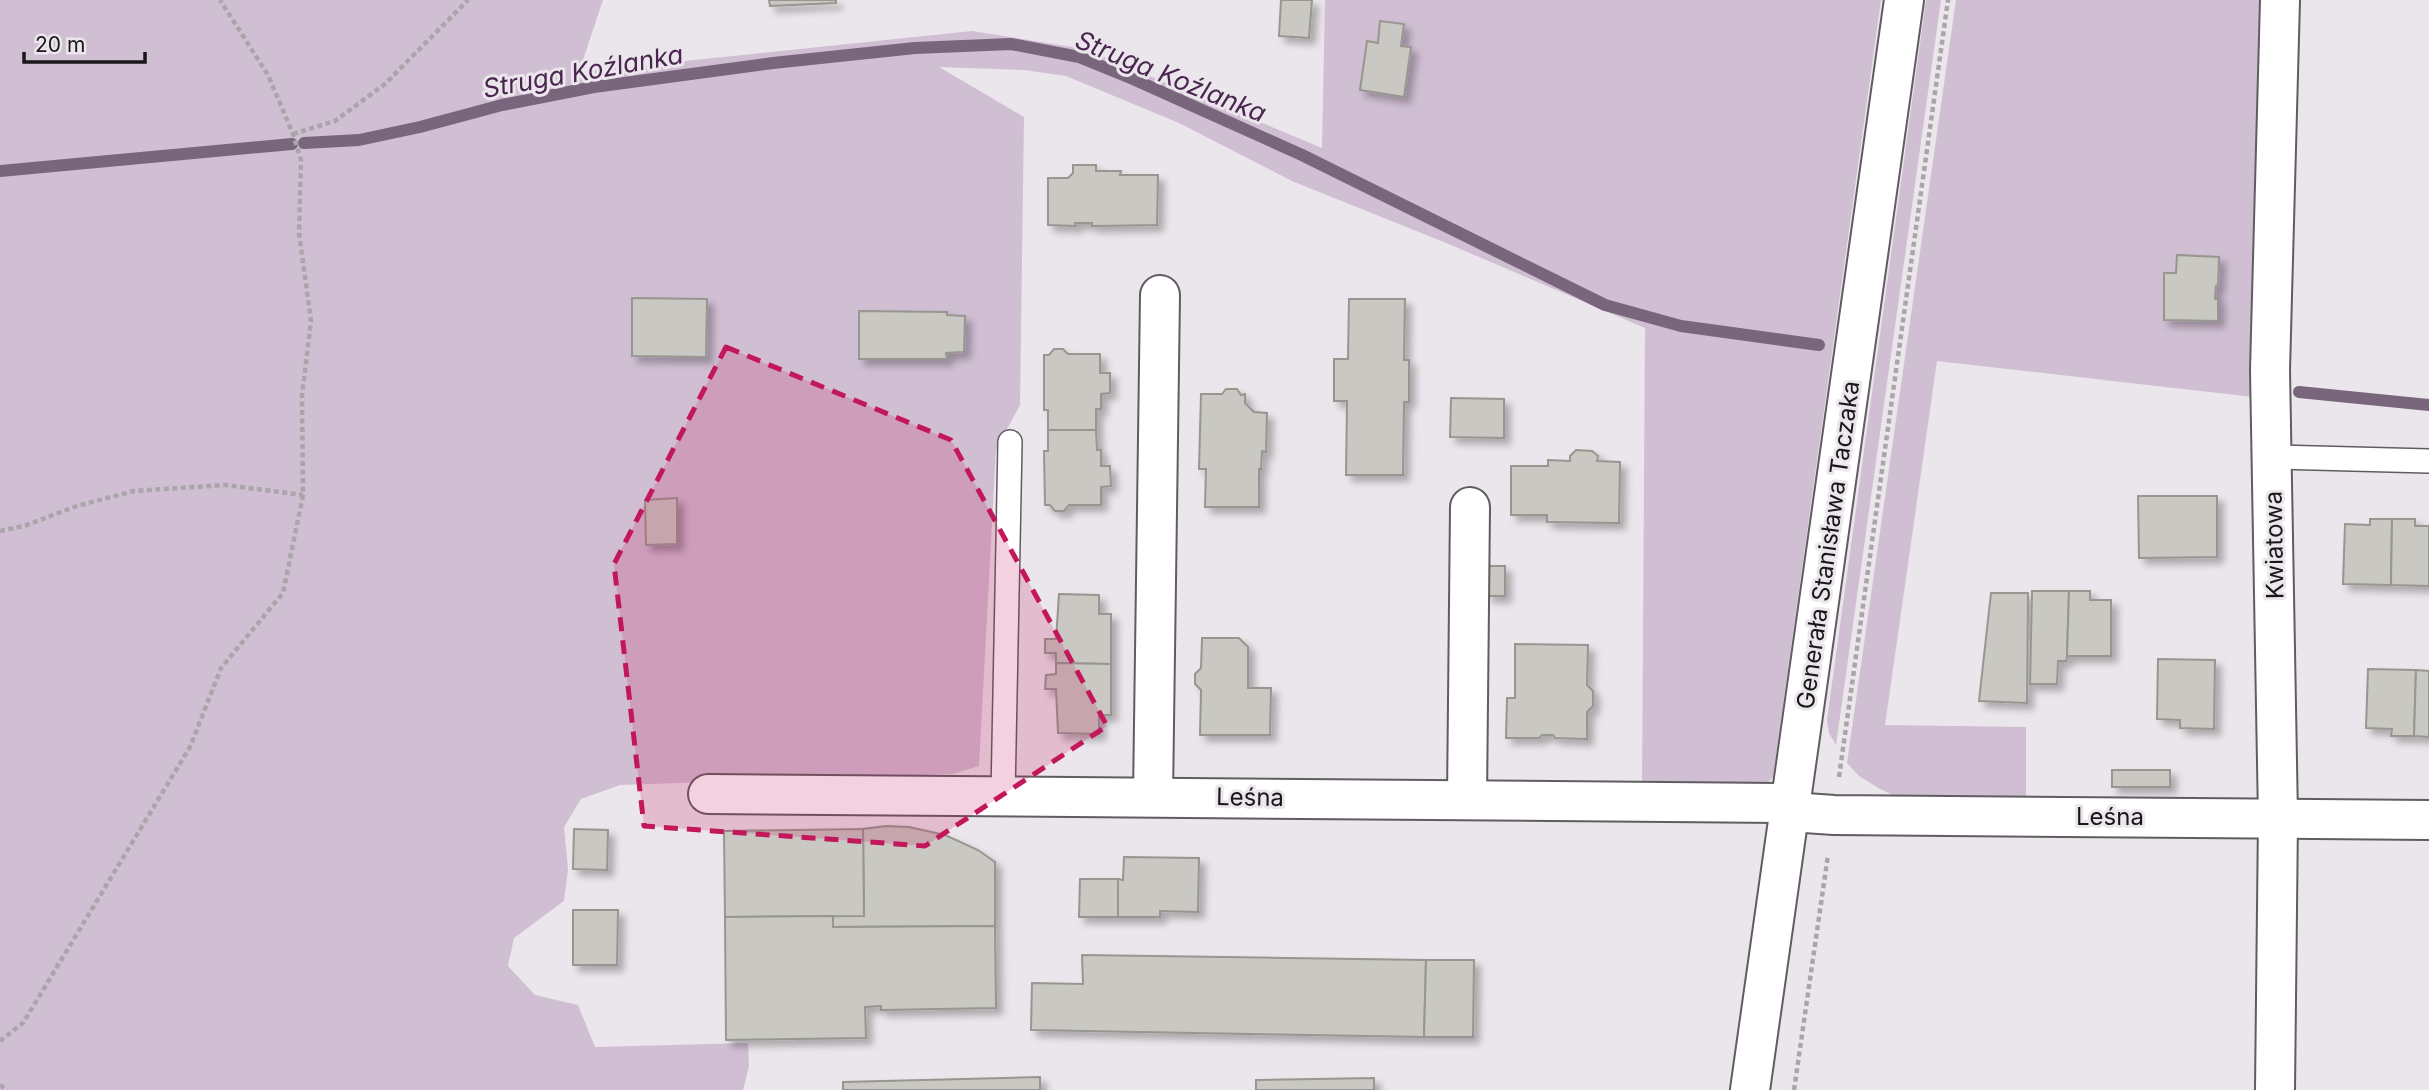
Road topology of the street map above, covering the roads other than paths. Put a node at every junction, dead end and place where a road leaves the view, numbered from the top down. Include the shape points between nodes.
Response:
1 (1904, 0) edge
2 (2280, 0) edge
3 (1160, 295) dead end
4 (1010, 442) dead end
5 (2272, 457) junction
6 (2429, 461) edge
7 (1470, 507) dead end
8 (708, 794) dead end
9 (1003, 795) junction
10 (1153, 796) junction
11 (1467, 799) junction
12 (1791, 808) junction
13 (2278, 818) junction
14 (2429, 820) edge
15 (1750, 1090) edge
16 (2275, 1090) edge

1 - 12 street, Generała Stanisława Taczaka
2 - 5 street, Kwiatowa via 2270,370
3 - 10 street
4 - 9 lane
5 - 6 lane
5 - 13 street, Kwiatowa
7 - 11 street
8 - 9 street, Leśna
9 - 10 street, Leśna
10 - 11 street, Leśna
11 - 12 street, Leśna
12 - 13 street, Leśna via 1834,814
12 - 15 street, Generała Stanisława Taczaka
13 - 14 street, Leśna
13 - 16 street, Kwiatowa

